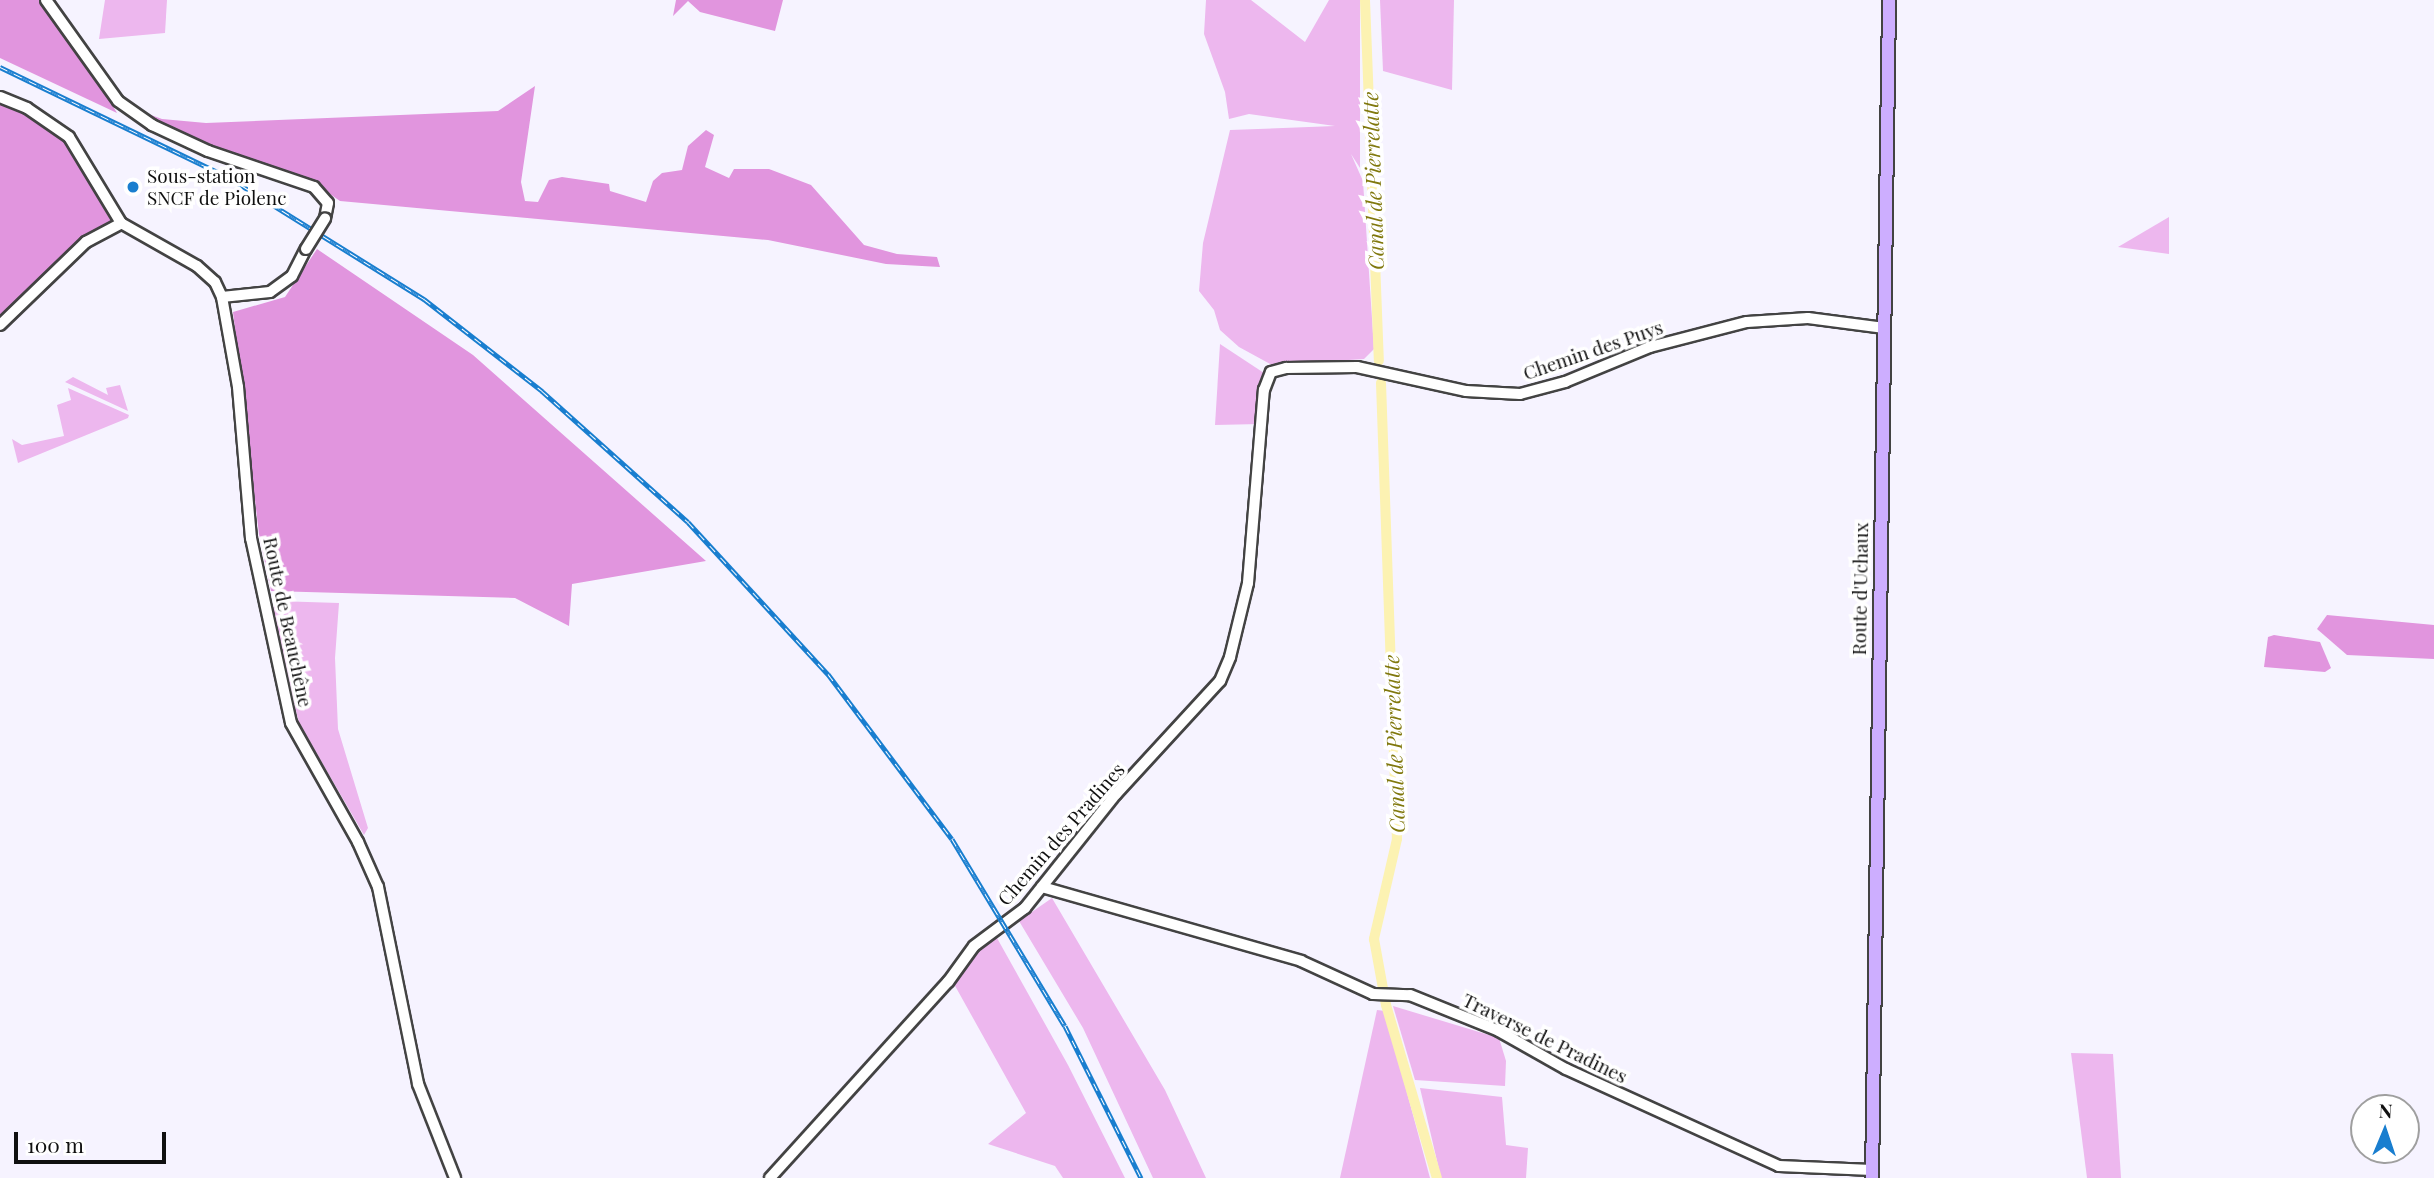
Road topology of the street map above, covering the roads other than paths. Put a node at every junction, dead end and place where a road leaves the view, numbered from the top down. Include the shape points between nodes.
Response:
1 (46, 0) edge
2 (1889, 0) edge
3 (0, 97) edge
4 (121, 223) junction
5 (222, 298) junction
6 (0, 325) edge
7 (1884, 328) junction
8 (1271, 372) joint
9 (1042, 887) junction
10 (1872, 1174) edge
11 (455, 1178) edge
12 (770, 1178) edge

1 - 5 street, bridge via 118,101 152,125 208,151 314,187 328,203 325,218 292,276 270,292
2 - 7 main road, Route d'Uchaux
3 - 4 street via 27,108 69,137
4 - 5 street, Route de Beauchêne via 197,266 215,282
4 - 6 street via 86,242
5 - 11 street, Route de Beauchêne via 238,387 251,538 291,723 378,887 418,1084
7 - 8 street, Chemin des Puys via 1808,318 1747,322 1650,347 1565,382 1520,394 1466,391 1357,367
7 - 10 main road, Route d'Uchaux
8 - 9 street, Chemin des Pradines via 1264,390 1248,583 1220,681 1116,794
9 - 10 street, Traverse de Pradines via 1301,961 1384,993 1410,995 1499,1031 1578,1075 1779,1166
9 - 12 street, Chemin des Pradines via 1017,915 974,946 948,982

